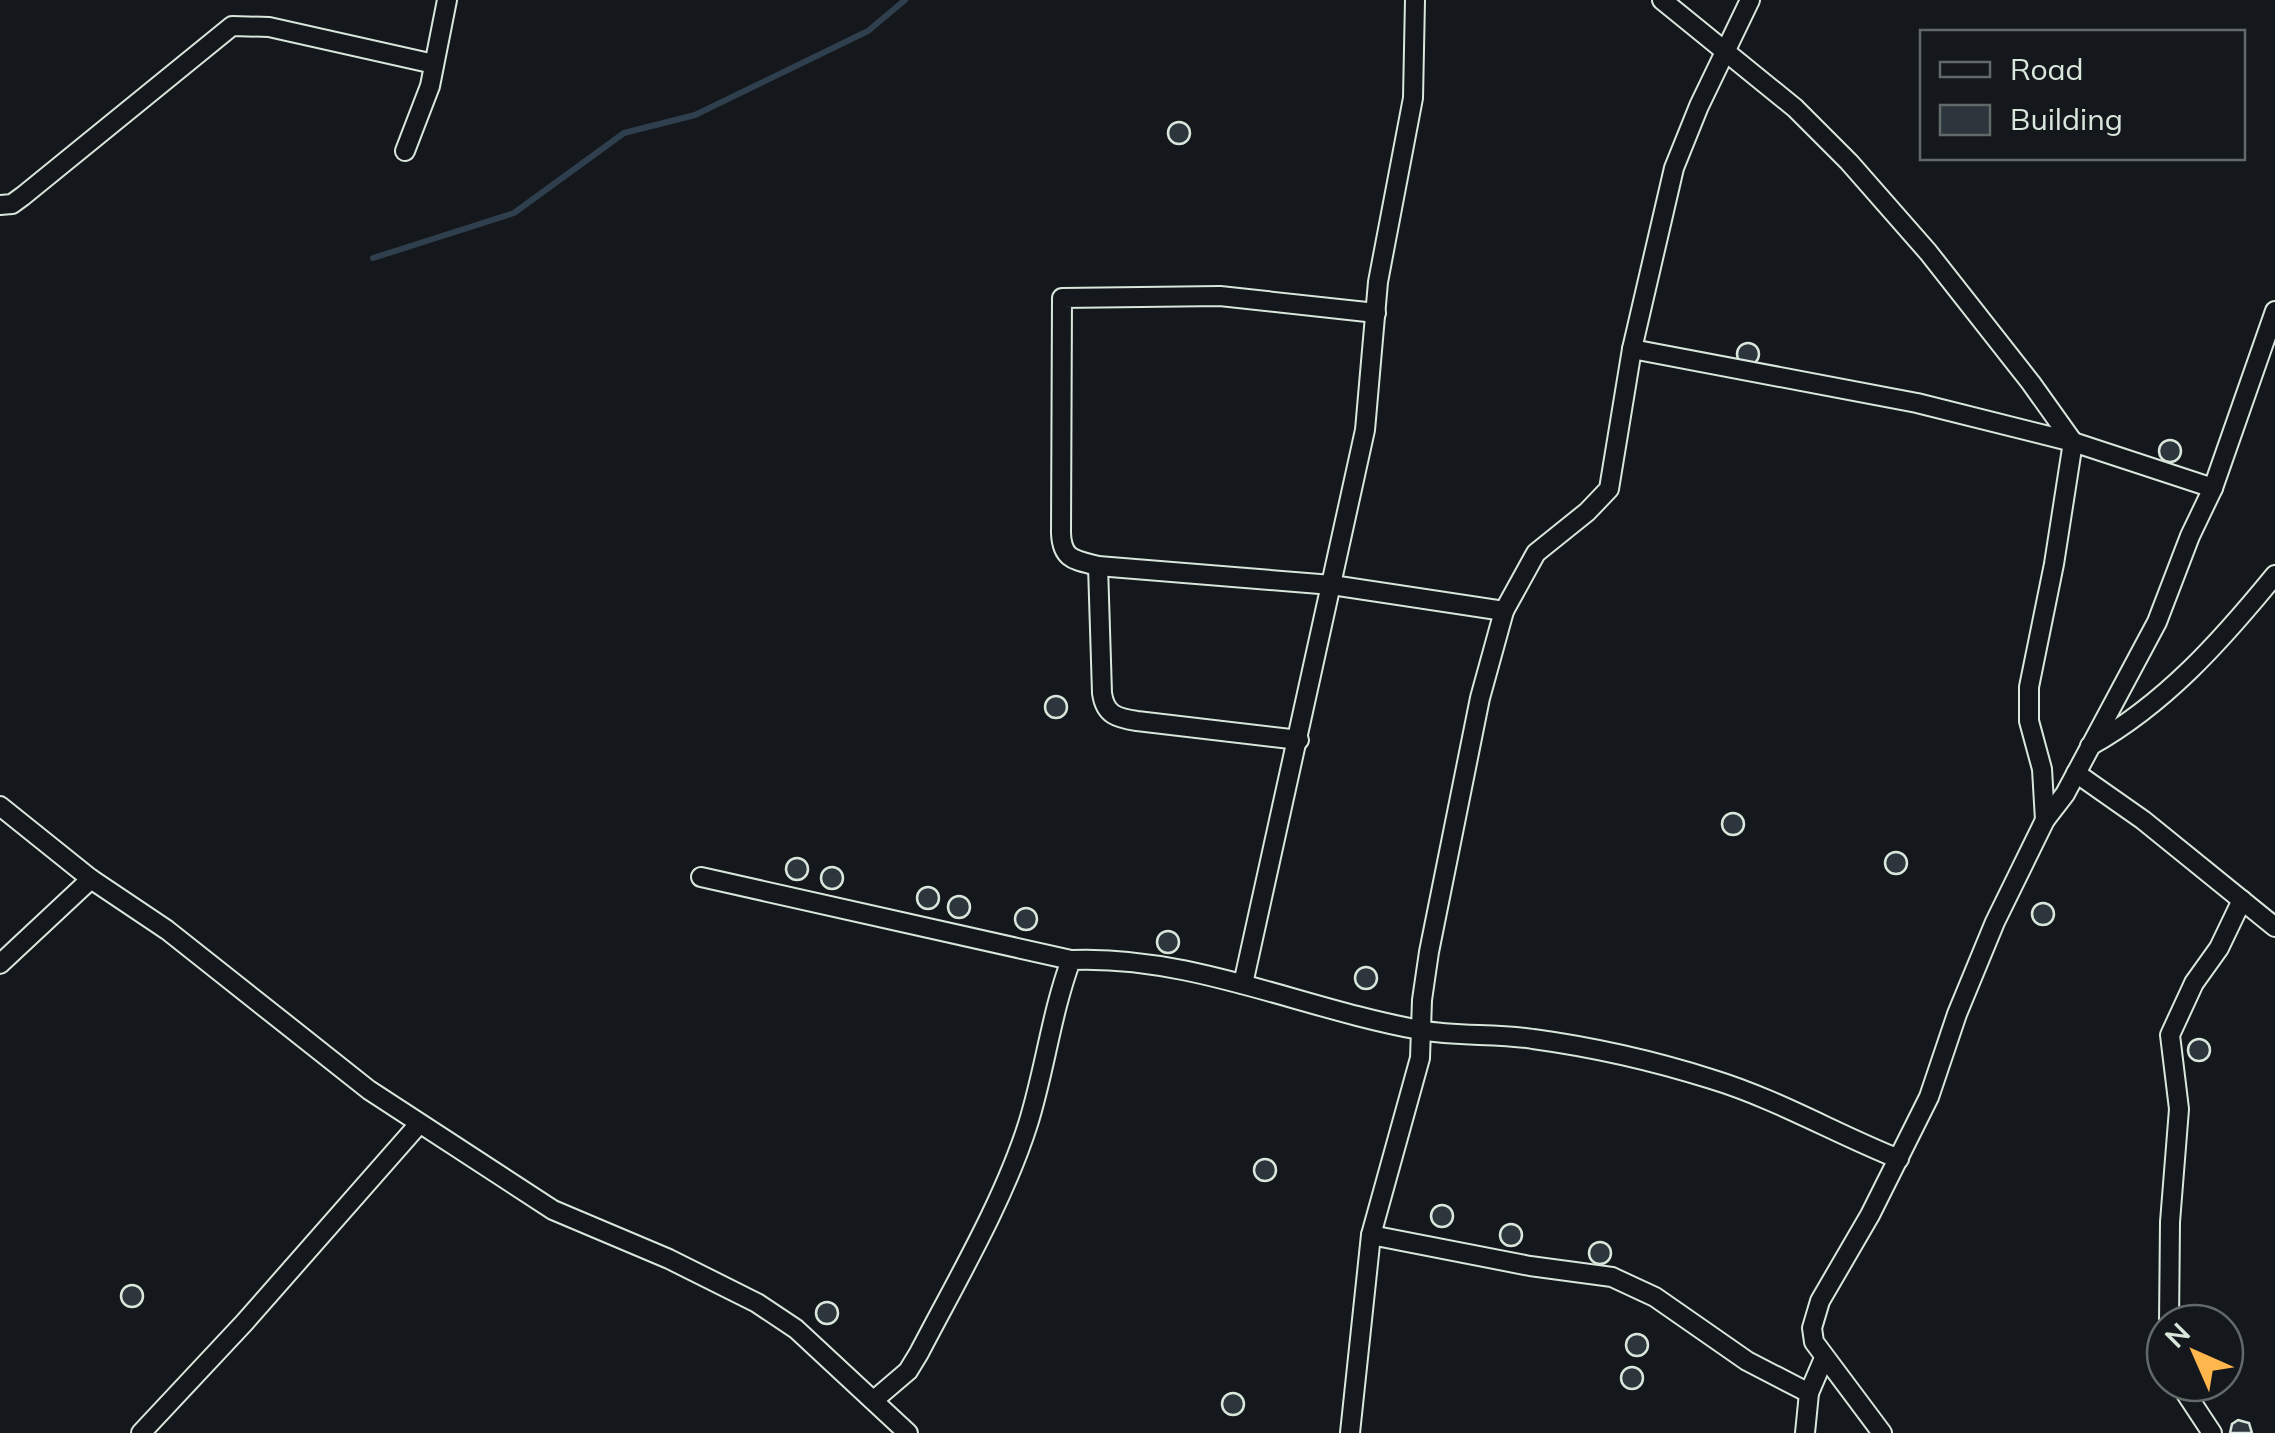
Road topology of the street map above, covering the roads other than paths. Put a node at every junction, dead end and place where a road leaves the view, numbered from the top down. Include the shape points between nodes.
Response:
1 (447, 0) edge
2 (1415, 0) edge
3 (1662, 0) edge
4 (1750, 0) edge
5 (1726, 49) junction
6 (434, 64) junction
7 (405, 152) dead end
8 (0, 206) edge
9 (2275, 311) edge
10 (1376, 313) junction
11 (1632, 349) junction
12 (2073, 442) junction
13 (2213, 488) junction
14 (1098, 566) junction
15 (2275, 575) edge
16 (1332, 585) junction
17 (1504, 610) junction
18 (1299, 740) junction
19 (2090, 746) junction
20 (2076, 773) junction
21 (0, 806) edge
22 (2045, 820) junction
23 (701, 877) dead end
24 (91, 879) junction
25 (2242, 900) junction
26 (2275, 927) edge
27 (1071, 960) junction
28 (0, 964) edge
29 (1244, 984) junction
30 (1421, 1031) junction
31 (420, 1124) junction
32 (1899, 1160) junction
33 (1371, 1235) junction
34 (2169, 1303) edge
35 (1824, 1358) junction
36 (1809, 1393) junction
37 (874, 1400) junction
38 (2192, 1403) edge
39 (894, 1429) edge
40 (141, 1433) edge
41 (1350, 1433) edge
42 (1805, 1433) edge
43 (1882, 1433) edge
44 (2212, 1433) edge

1 - 6 street
2 - 10 street via 1413,98
3 - 5 street
4 - 5 street
5 - 11 street via 1674,168
5 - 12 street via 1850,162
6 - 7 street
6 - 8 street via 268,26 232,26 23,196
9 - 13 street
10 - 14 street via 1220,296 1062,298 1062,548 1074,561
10 - 16 street via 1365,430
11 - 12 street via 1917,403
11 - 17 street via 1609,488 1536,553
12 - 13 street
12 - 22 street via 2029,687
13 - 19 street via 2157,622
14 - 16 street
14 - 18 street via 1103,704 1112,715
15 - 19 street via 2174,687
16 - 17 street
16 - 18 street
17 - 30 street via 1428,952
18 - 29 street
19 - 20 street
20 - 22 street
20 - 25 street
21 - 24 street
22 - 32 street via 1995,922
23 - 27 street
24 - 28 street
24 - 31 street
25 - 26 street
25 - 34 street via 2170,1035 2179,1109
27 - 29 street via 1107,959
27 - 37 street via 1028,1124 1004,1185 919,1353
29 - 30 street
30 - 32 street via 1533,1039 1680,1070 1784,1106
30 - 33 street via 1420,1058
31 - 37 street via 553,1210 757,1303
31 - 40 street
32 - 35 street via 1820,1301 1812,1328
33 - 36 street via 1612,1277
33 - 41 street
35 - 36 street
35 - 43 street
36 - 42 street
37 - 39 street
38 - 44 street

